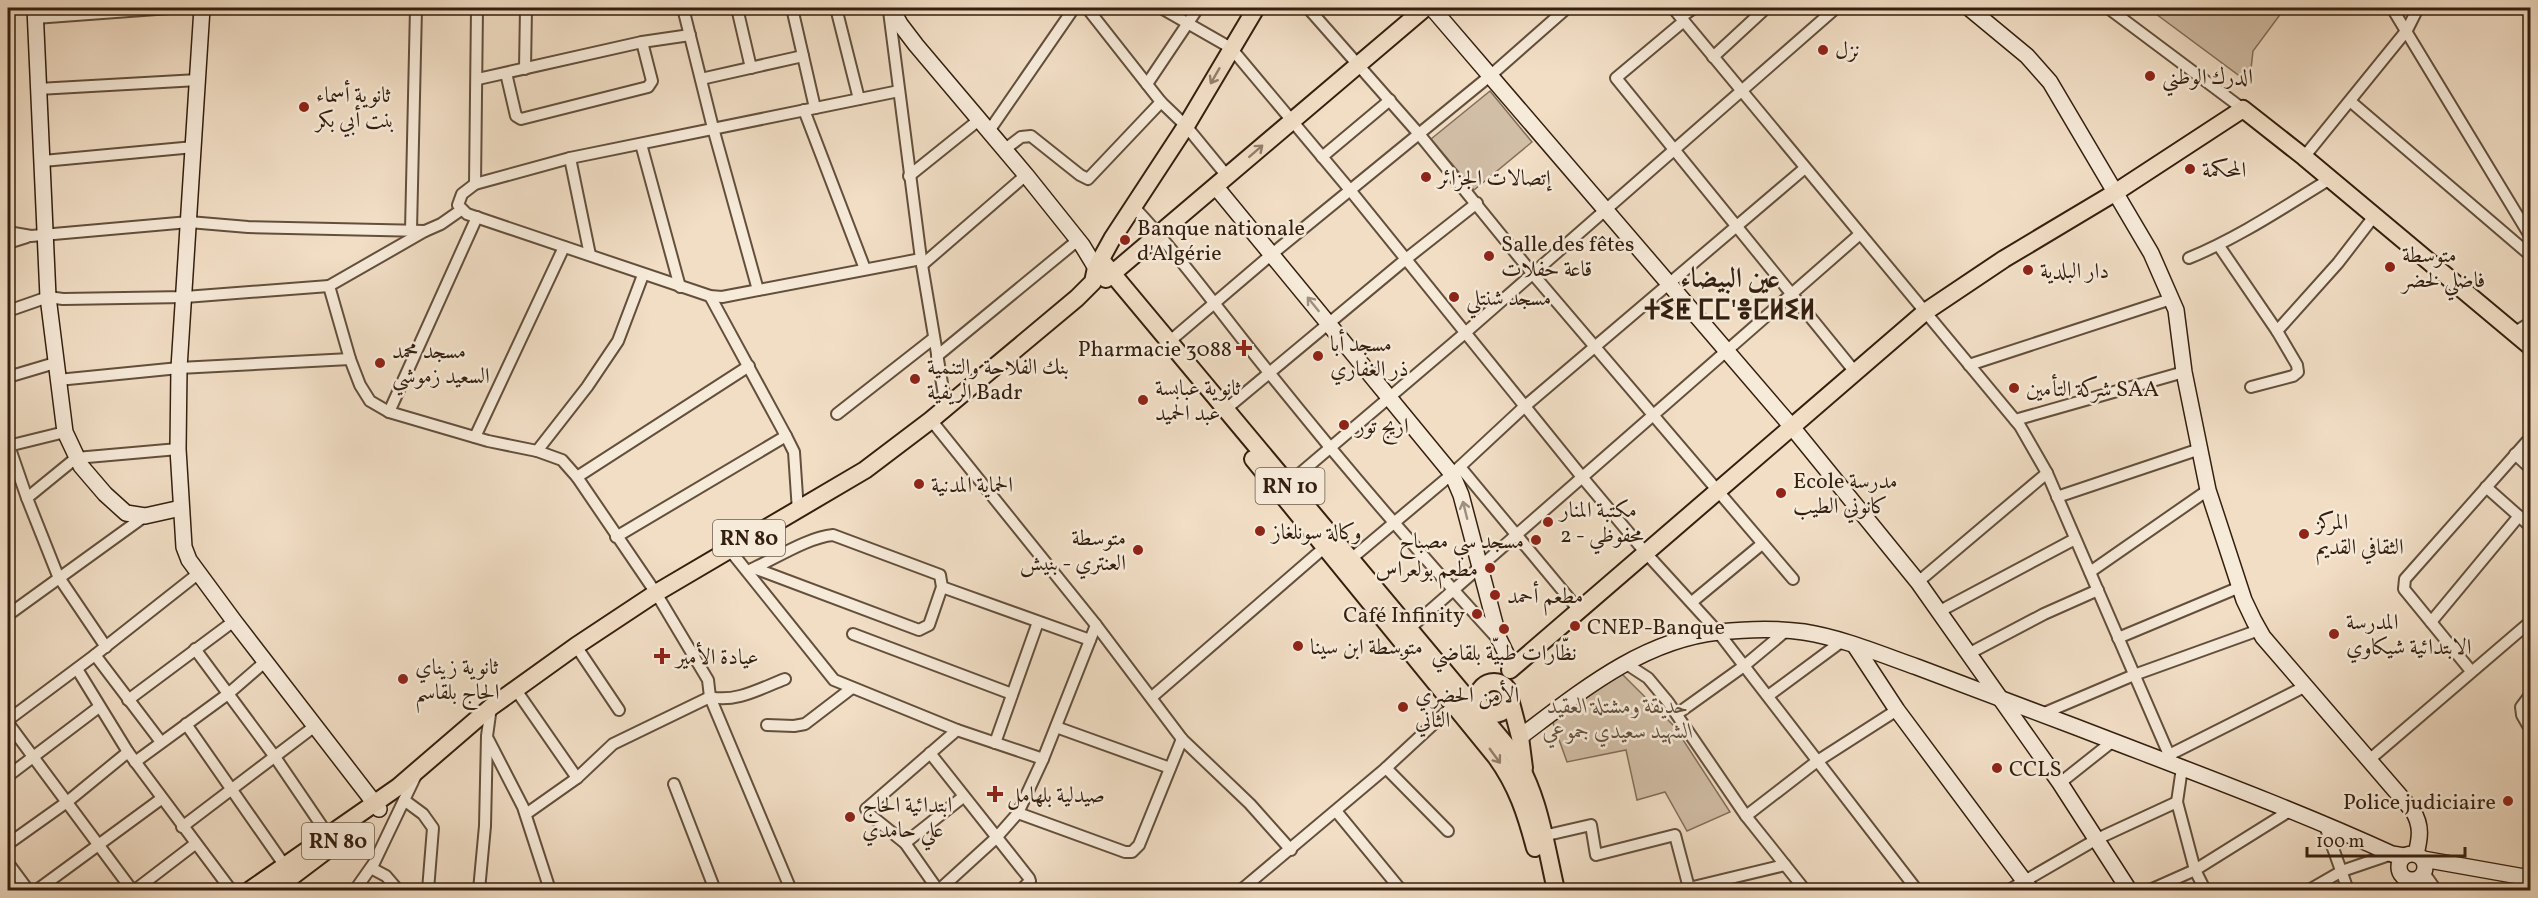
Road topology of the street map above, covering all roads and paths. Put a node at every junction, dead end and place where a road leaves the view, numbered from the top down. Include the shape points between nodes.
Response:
1 (170, 8) edge
2 (202, 8) edge
3 (416, 8) edge
4 (477, 8) edge
5 (526, 8) edge
6 (683, 8) edge
7 (737, 8) edge
8 (792, 8) edge
9 (836, 8) edge
10 (890, 8) edge
11 (1074, 8) edge
12 (1087, 8) edge
13 (1161, 8) edge
14 (1198, 8) edge
15 (1256, 8) edge
16 (1308, 8) edge
17 (1432, 8) edge
18 (1568, 8) edge
19 (1673, 8) edge
20 (1694, 8) edge
21 (1767, 8) edge
22 (1836, 8) edge
23 (1969, 8) edge
24 (2108, 8) edge
25 (2391, 8) edge
26 (2418, 8) edge
27 (1417, 10) edge
28 (35, 13) edge
29 (1683, 19) junction
30 (1188, 23) junction
31 (2406, 30) junction
32 (690, 35) junction
33 (642, 42) junction
34 (1231, 48) junction
35 (803, 56) junction
36 (1713, 57) junction
37 (1359, 63) junction
38 (751, 68) junction
39 (525, 69) junction
40 (506, 73) junction
41 (1491, 75) junction
42 (701, 79) junction
43 (198, 80) junction
44 (478, 80) junction
45 (1147, 84) junction
46 (38, 89) junction
47 (899, 91) junction
48 (1742, 92) junction
49 (859, 99) junction
50 (1389, 100) junction
51 (2350, 101) junction
52 (1161, 102) junction
53 (815, 108) junction
54 (2243, 109) junction
55 (804, 110) junction
56 (1292, 120) junction
57 (984, 125) junction
58 (1186, 126) junction
59 (713, 129) junction
60 (1419, 134) junction
61 (641, 144) junction
62 (194, 147) junction
63 (1004, 150) junction
64 (1674, 150) junction
65 (1322, 157) junction
66 (2304, 157) junction
67 (570, 158) junction
68 (43, 162) junction
69 (1805, 168) junction
70 (1026, 175) junction
71 (909, 176) junction
72 (2330, 179) junction
73 (1222, 182) junction
74 (475, 184) junction
75 (1350, 190) junction
76 (2116, 192) junction
77 (1477, 203) junction
78 (1133, 206) junction
79 (461, 210) junction
80 (1605, 210) junction
81 (2375, 214) junction
82 (477, 218) junction
83 (189, 222) junction
84 (1737, 225) junction
85 (411, 230) junction
86 (425, 231) junction
87 (8, 232) edge
88 (1159, 233) junction
89 (1860, 234) junction
90 (39, 235) junction
91 (2530, 236) edge
92 (1078, 240) junction
93 (8, 243) edge
94 (2219, 246) junction
95 (564, 247) junction
96 (1272, 254) junction
97 (590, 255) junction
98 (2530, 255) edge
99 (2189, 258) dead end
100 (1406, 259) junction
101 (921, 262) junction
102 (865, 269) junction
103 (1100, 270) junction
104 (1532, 273) junction
105 (643, 274) junction
106 (1669, 284) junction
107 (329, 286) junction
108 (680, 287) junction
109 (758, 290) junction
110 (1791, 295) junction
111 (710, 296) junction
112 (48, 297) junction
113 (185, 297) junction
114 (2171, 299) junction
115 (1216, 304) junction
116 (8, 311) edge
117 (1925, 312) junction
118 (2530, 322) edge
119 (1328, 323) junction
120 (2277, 331) junction
121 (2515, 332) junction
122 (1465, 333) junction
123 (934, 338) junction
124 (1170, 341) junction
125 (2530, 346) edge
126 (1595, 347) junction
127 (1727, 351) junction
128 (937, 356) junction
129 (350, 359) junction
130 (55, 363) junction
131 (1969, 365) junction
132 (750, 366) junction
133 (179, 368) junction
134 (1855, 372) junction
135 (2184, 372) junction
136 (1270, 374) junction
137 (8, 377) edge
138 (58, 380) junction
139 (2251, 387) dead end
140 (1389, 397) junction
141 (946, 407) junction
142 (1524, 407) junction
143 (1226, 409) junction
144 (389, 412) junction
145 (837, 414) dead end
146 (1653, 415) junction
147 (931, 420) junction
148 (2015, 420) junction
149 (1792, 427) junction
150 (65, 432) junction
151 (786, 436) junction
152 (475, 437) junction
153 (2530, 438) edge
154 (8, 445) edge
155 (1331, 448) junction
156 (178, 449) junction
157 (2200, 449) junction
158 (537, 451) junction
159 (2516, 454) junction
160 (76, 458) junction
161 (2530, 468) edge
162 (1456, 471) junction
163 (2047, 473) junction
164 (577, 477) junction
165 (1582, 477) junction
166 (2486, 487) junction
167 (1284, 488) junction
168 (2208, 490) junction
169 (1717, 491) junction
170 (2057, 497) junction
171 (27, 498) junction
172 (181, 508) junction
173 (798, 511) junction
174 (145, 516) junction
175 (2519, 516) junction
176 (1394, 524) junction
177 (2530, 526) edge
178 (1516, 534) junction
179 (616, 537) junction
180 (2075, 539) junction
181 (1762, 544) junction
182 (1325, 547) junction
183 (729, 549) junction
184 (1645, 552) junction
185 (1351, 559) junction
186 (1479, 567) junction
187 (751, 569) junction
188 (2090, 572) junction
189 (199, 573) junction
190 (58, 576) junction
191 (1793, 579) dead end
192 (1918, 582) junction
193 (2240, 587) junction
194 (942, 588) junction
195 (1453, 590) junction
196 (2097, 590) junction
197 (656, 593) junction
198 (1692, 602) junction
199 (1578, 609) junction
200 (1940, 611) junction
201 (8, 615) edge
202 (234, 621) junction
203 (1038, 622) junction
204 (2431, 622) junction
205 (1096, 625) junction
206 (2529, 626) edge
207 (1410, 628) junction
208 (1787, 630) junction
209 (2259, 630) junction
210 (1718, 632) junction
211 (853, 634) dead end
212 (2118, 638) junction
213 (1499, 639) junction
214 (1090, 640) junction
215 (1848, 644) junction
216 (576, 646) junction
217 (106, 647) junction
218 (195, 649) junction
219 (1970, 653) junction
220 (95, 655) junction
221 (266, 661) junction
222 (1626, 663) junction
223 (1744, 666) junction
224 (1511, 668) junction
225 (77, 669) junction
226 (2471, 671) junction
227 (2134, 675) junction
228 (785, 679) dead end
229 (2306, 686) junction
230 (852, 688) junction
231 (516, 690) junction
232 (228, 694) junction
233 (1012, 694) junction
234 (1509, 694) junction
235 (2530, 695) edge
236 (1768, 696) junction
237 (710, 697) junction
238 (1152, 697) junction
239 (1998, 697) junction
240 (128, 700) junction
241 (1466, 700) junction
242 (99, 707) junction
243 (491, 707) junction
244 (619, 710) dead end
245 (1897, 710) junction
246 (1484, 713) junction
247 (1677, 714) junction
248 (2042, 714) junction
249 (8, 721) edge
250 (186, 724) junction
251 (766, 725) dead end
252 (315, 726) junction
253 (1056, 727) junction
254 (2530, 729) edge
255 (957, 730) junction
256 (487, 736) junction
257 (1520, 736) junction
258 (1182, 739) junction
259 (2113, 741) junction
260 (161, 742) junction
261 (995, 743) junction
262 (128, 753) junction
263 (930, 753) junction
264 (276, 757) junction
265 (33, 758) junction
266 (1043, 759) junction
267 (2369, 760) junction
268 (135, 762) junction
269 (1816, 762) junction
270 (2175, 762) junction
271 (1170, 768) junction
272 (1386, 768) junction
273 (1524, 772) junction
274 (8, 776) edge
275 (577, 778) junction
276 (2060, 783) junction
277 (674, 784) dead end
278 (233, 788) junction
279 (401, 794) junction
280 (963, 797) junction
281 (161, 799) junction
282 (67, 802) junction
283 (2177, 802) junction
284 (376, 806) junction
285 (2291, 810) junction
286 (1336, 811) junction
287 (1018, 813) junction
288 (526, 814) junction
289 (1746, 816) junction
290 (2324, 823) junction
291 (182, 827) junction
292 (1448, 831) dead end
293 (328, 835) junction
294 (1544, 836) junction
295 (996, 838) junction
296 (2097, 839) junction
297 (905, 843) junction
298 (8, 844) edge
299 (195, 844) junction
300 (97, 845) junction
301 (1290, 850) junction
302 (2412, 859) junction
303 (8, 864) edge
304 (1785, 865) junction
305 (285, 866) junction
306 (371, 868) junction
307 (2195, 870) junction
308 (2342, 871) junction
309 (2530, 878) edge
310 (2407, 885) edge
311 (2027, 886) edge
312 (1689, 889) edge
313 (939, 890) edge
314 (1022, 890) edge
315 (28, 891) edge
316 (37, 891) edge
317 (133, 891) edge
318 (231, 891) edge
319 (250, 891) edge
320 (274, 891) edge
321 (355, 891) edge
322 (398, 891) edge
323 (428, 891) edge
324 (479, 891) edge
325 (550, 891) edge
326 (715, 891) edge
327 (791, 891) edge
328 (1241, 891) edge
329 (1401, 891) edge
330 (1545, 891) edge
331 (1556, 891) edge
332 (1805, 891) edge
333 (1917, 891) edge
334 (2008, 891) edge
335 (2129, 891) edge
336 (2150, 891) edge
337 (2205, 891) edge
338 (2309, 891) edge
339 (2348, 891) edge
340 (2436, 891) edge

1 - 28 street
2 - 43 street
3 - 85 street
4 - 44 street
5 - 39 street
6 - 32 street
7 - 38 street
8 - 35 street
9 - 49 street
10 - 47 street
10 - 57 street
11 - 57 street
12 - 45 street
13 - 30 street
14 - 30 street
15 - 34 main road
16 - 37 street
17 - 41 street
18 - 41 street
19 - 29 street
20 - 29 street
21 - 36 street
22 - 48 street
23 - 76 street via 2040,69
24 - 54 street
25 - 31 street
26 - 31 street
27 - 37 main road
28 - 46 street
29 - 36 street
29 - 64 street via 1616,78
30 - 34 street
30 - 45 street
31 - 51 street
31 - 91 street
32 - 33 street
32 - 42 street
33 - 39 street
33 - 40 street via 652,81 648,87 521,119 516,118
34 - 56 street
34 -> 58 main road
35 - 38 street
35 - 53 street
36 - 48 street
37 - 50 street
37 - 56 main road
38 - 42 street
39 - 40 street
40 - 44 street
41 - 60 street
41 - 80 street
42 - 59 street
43 - 46 street
43 - 62 street
44 - 74 street
45 - 52 street
46 - 68 street
47 - 49 street
47 - 71 street
48 - 64 street
48 - 69 street
49 - 53 street
50 - 60 street
50 - 65 street
51 - 66 street
51 - 98 street
52 - 58 street
52 - 63 street via 1088,179 1031,136 1021,137
53 - 55 street
54 - 66 main road
54 - 76 main road
55 - 59 street
55 - 102 street
56 - 65 street
73 -> 56 main road
57 - 63 street
57 - 71 street
58 - 73 street
58 - 78 main road
59 - 61 street
59 - 109 street
60 - 75 street
60 - 77 street
61 - 67 street
61 - 108 street
62 - 68 street
62 - 83 street
63 - 70 street
64 - 80 street
64 - 84 street
65 - 75 street
66 - 72 main road
67 - 74 street
67 - 97 street
68 - 90 street
69 - 84 street
69 - 89 street
70 - 92 street
70 - 101 street
71 - 101 street
72 - 81 main road
72 - 94 street
73 - 88 main road
73 - 96 street
74 - 79 street via 459,198
75 - 96 street
75 - 100 street
76 - 114 street via 2151,253
76 - 117 main road
77 - 100 street
77 - 104 street
78 - 88 street
78 - 103 main road
79 - 82 street
79 - 86 street
80 - 104 street
80 - 106 street
81 - 120 street via 2338,263
81 - 121 main road
82 - 95 street
82 - 144 street
83 - 85 street
83 - 90 street
83 - 113 street
84 - 106 street
84 - 110 street
85 - 86 street
86 - 107 street
87 - 90 street
88 - 103 main road
88 - 115 street
89 - 110 street
89 - 117 street
90 - 93 street
90 - 112 street
92 - 103 street
92 - 128 street
94 - 99 street
94 - 120 street
95 - 97 street
95 - 152 street
96 - 115 street
119 -> 96 street
97 - 105 street
100 - 119 street
100 - 122 street
101 - 102 street
101 - 123 street
102 - 109 street
103 - 124 main road, RN 10
103 - 141 main road, RN 80
103 - 167 main road, RN 10
104 - 122 street
104 - 126 street
105 - 108 street
105 - 158 street via 618,341
106 - 126 street
106 - 127 street
107 - 113 street
107 - 129 street
108 - 111 street
109 - 111 street
110 - 127 street
110 - 134 street
111 - 132 street
112 - 113 street
112 - 116 street
112 - 130 street
113 - 133 street
114 - 131 street
114 - 135 street
115 - 124 street
115 - 136 street
117 - 131 street
117 - 134 main road
118 - 121 street
119 - 136 street
119 - 140 street
120 - 139 street via 2298,372
121 - 125 main road
122 - 140 street
122 - 142 street
123 - 128 street
123 - 145 street
124 - 143 main road, RN 10
126 - 142 street
126 - 146 street
127 - 146 street
127 - 149 street
128 - 141 street
129 - 133 street
129 - 144 street via 370,400
130 - 137 street
130 - 138 street
131 - 148 street
132 - 151 street
132 - 164 street
133 - 138 street
133 - 156 street
134 - 149 main road
135 - 148 street
135 - 157 street
136 - 143 street
136 - 155 street
138 - 150 street
140 - 155 street
140 - 162 street
141 - 147 main road, RN 80
142 - 162 street
142 - 165 street
143 - 167 main road, RN 10
144 - 152 street
146 - 165 street
146 - 169 street
147 - 173 main road, RN 80 via 865,470
147 - 205 street
148 - 163 street
149 - 169 main road
149 - 192 street
150 - 154 street
150 - 160 street
151 - 173 street via 794,452
151 - 179 street
152 - 158 street
153 - 159 street
154 - 171 street
155 - 167 street
155 - 176 street
156 - 160 street
156 - 172 street
157 - 168 street
157 - 170 street
158 - 164 street via 562,460
159 - 161 street
159 - 166 street
160 - 171 street
160 - 174 street via 119,508
162 - 176 street
162 - 178 street
186 -> 162 street
163 - 170 street
163 - 192 street
164 - 179 street
165 - 178 street
165 - 184 street
166 - 175 street
166 - 204 street via 2405,579 2404,589
167 - 182 main road, RN 10
167 - 185 main road, RN 10
168 - 188 street
168 - 193 street
169 - 181 street
169 - 184 main road
170 - 180 street
171 - 190 street
172 - 174 street
172 - 189 street via 184,547
173 - 183 main road, RN 80
174 - 190 street
175 - 177 street
175 - 204 street
176 - 185 street
176 - 195 street
178 - 186 street
178 - 199 street
179 - 197 street
180 - 188 street
180 - 200 street
181 - 191 street
181 - 198 street
182 - 238 street
182 - 241 main road, RN 10
183 - 187 street
183 - 197 main road, RN 80
184 - 198 street
184 - 199 main road
185 - 207 main road, RN 10
186 - 195 street
186 - 213 street
187 - 194 street via 833,535 940,575
187 - 194 street via 919,630 929,625
187 - 230 street via 828,675
188 - 196 street
189 - 202 street
189 - 217 street
190 - 201 street
190 - 217 street
192 - 200 street
193 - 209 street
193 - 212 street
194 - 203 street
195 - 207 street
195 - 213 street
196 - 212 street
196 - 219 street
197 - 216 main road, RN 80
197 - 237 street via 708,680
198 - 210 street
199 - 224 main road
200 - 219 street
202 - 218 street
202 - 221 street
203 - 214 street
203 - 233 street
204 - 226 street
205 - 214 street
205 - 238 street
206 - 226 street
207 - 241 main road, RN 10
208 - 210 street
208 - 215 street
208 - 223 street
209 - 227 street
209 - 229 street
210 - 222 street via 1679,641
210 - 223 street
211 - 233 street
212 - 227 street
213 - 224 street
214 - 253 street
215 - 236 street
215 - 239 street
215 - 245 street
216 - 231 main road, RN 80
216 - 244 street
217 - 220 street
218 - 232 street
218 - 240 street
219 - 239 street
220 - 225 street
220 - 240 street
221 - 232 street
221 - 252 street
222 - 247 street via 1648,678
222 - 257 street
223 - 236 street
223 - 247 street
224 - 234 main road
224 - 241 main road
225 - 242 street
225 - 249 street
226 - 267 street
227 - 248 street
227 - 270 street
228 - 237 street via 733,699
229 - 267 street
229 - 270 street
230 - 251 street via 805,724
230 - 255 street
231 - 243 main road, RN 80
231 - 275 street
232 - 250 street
232 - 264 street
233 - 261 street
234 - 241 main road via 1500,683
234 - 246 main road via 1506,709
234 - 257 main road
235 - 254 street via 2521,706
236 - 269 street
237 - 275 street via 623,738
237 - 327 street
238 - 258 street
239 - 248 street
239 - 276 street
240 - 260 street
241 - 246 main road
241 - 272 street
241 -> 330 main road, RN 10 via 1478,733 1511,777 1526,813
242 - 262 street
242 - 265 street
243 - 256 street
243 - 279 main road, RN 80 via 420,767
245 - 269 street
245 - 311 street
246 - 273 main road
247 - 289 street
248 - 259 street
249 - 265 street
250 - 260 street
250 - 278 street
252 - 264 street
252 - 284 street
253 - 266 street
253 - 271 street
255 - 261 street
255 - 263 street
256 - 288 street
256 - 324 street
257 - 273 main road
258 - 271 street
258 - 301 street via 1250,804
259 - 270 street
259 - 276 street
260 - 268 street
261 - 266 street
262 - 268 street
262 - 282 street
263 - 280 street
263 - 297 street via 866,809
264 - 278 street
264 - 293 street
265 - 274 street
265 - 282 street
266 - 287 street
267 - 302 street via 2417,818 2420,838
268 - 281 street
269 - 289 street
269 - 333 street
270 - 283 street
270 - 285 street
271 - 287 street via 1132,852
272 - 286 street
272 - 292 street
273 - 294 main road
275 - 288 street
276 - 296 street
277 - 326 street
278 - 291 street
278 - 305 street
279 - 284 main road, RN 80
279 - 306 street
279 - 323 street via 433,828
280 - 295 street
280 - 297 street
281 - 291 street
281 - 300 street
282 - 298 street
282 - 300 street
283 - 296 street
283 - 307 street
284 - 293 main road, RN 80
284 - 320 main road, RN 80
285 - 290 street
285 - 307 street
286 - 301 street
286 - 329 street
287 - 295 street
288 - 325 street
289 - 304 street
290 - 302 street
290 - 308 street
291 - 299 street
293 - 305 main road, RN 80
294 - 312 street via 1591,825 1596,855 1675,835
294 - 331 main road
295 - 313 street
295 - 314 street via 1029,878
296 - 311 street
296 - 335 street
297 - 313 street
299 - 317 street
299 - 318 street
300 - 316 street
300 - 317 street
301 - 328 street
302 - 308 street
302 - 309 street
302 - 310 street via 2418,879
302 - 310 street via 2398,867
302 - 340 street
303 - 315 street
304 - 312 street
304 - 332 street
305 - 319 main road, RN 80
306 - 321 street
306 - 322 street via 386,876
307 - 336 street
307 - 337 street
308 - 338 street
308 - 339 street
311 - 334 street

